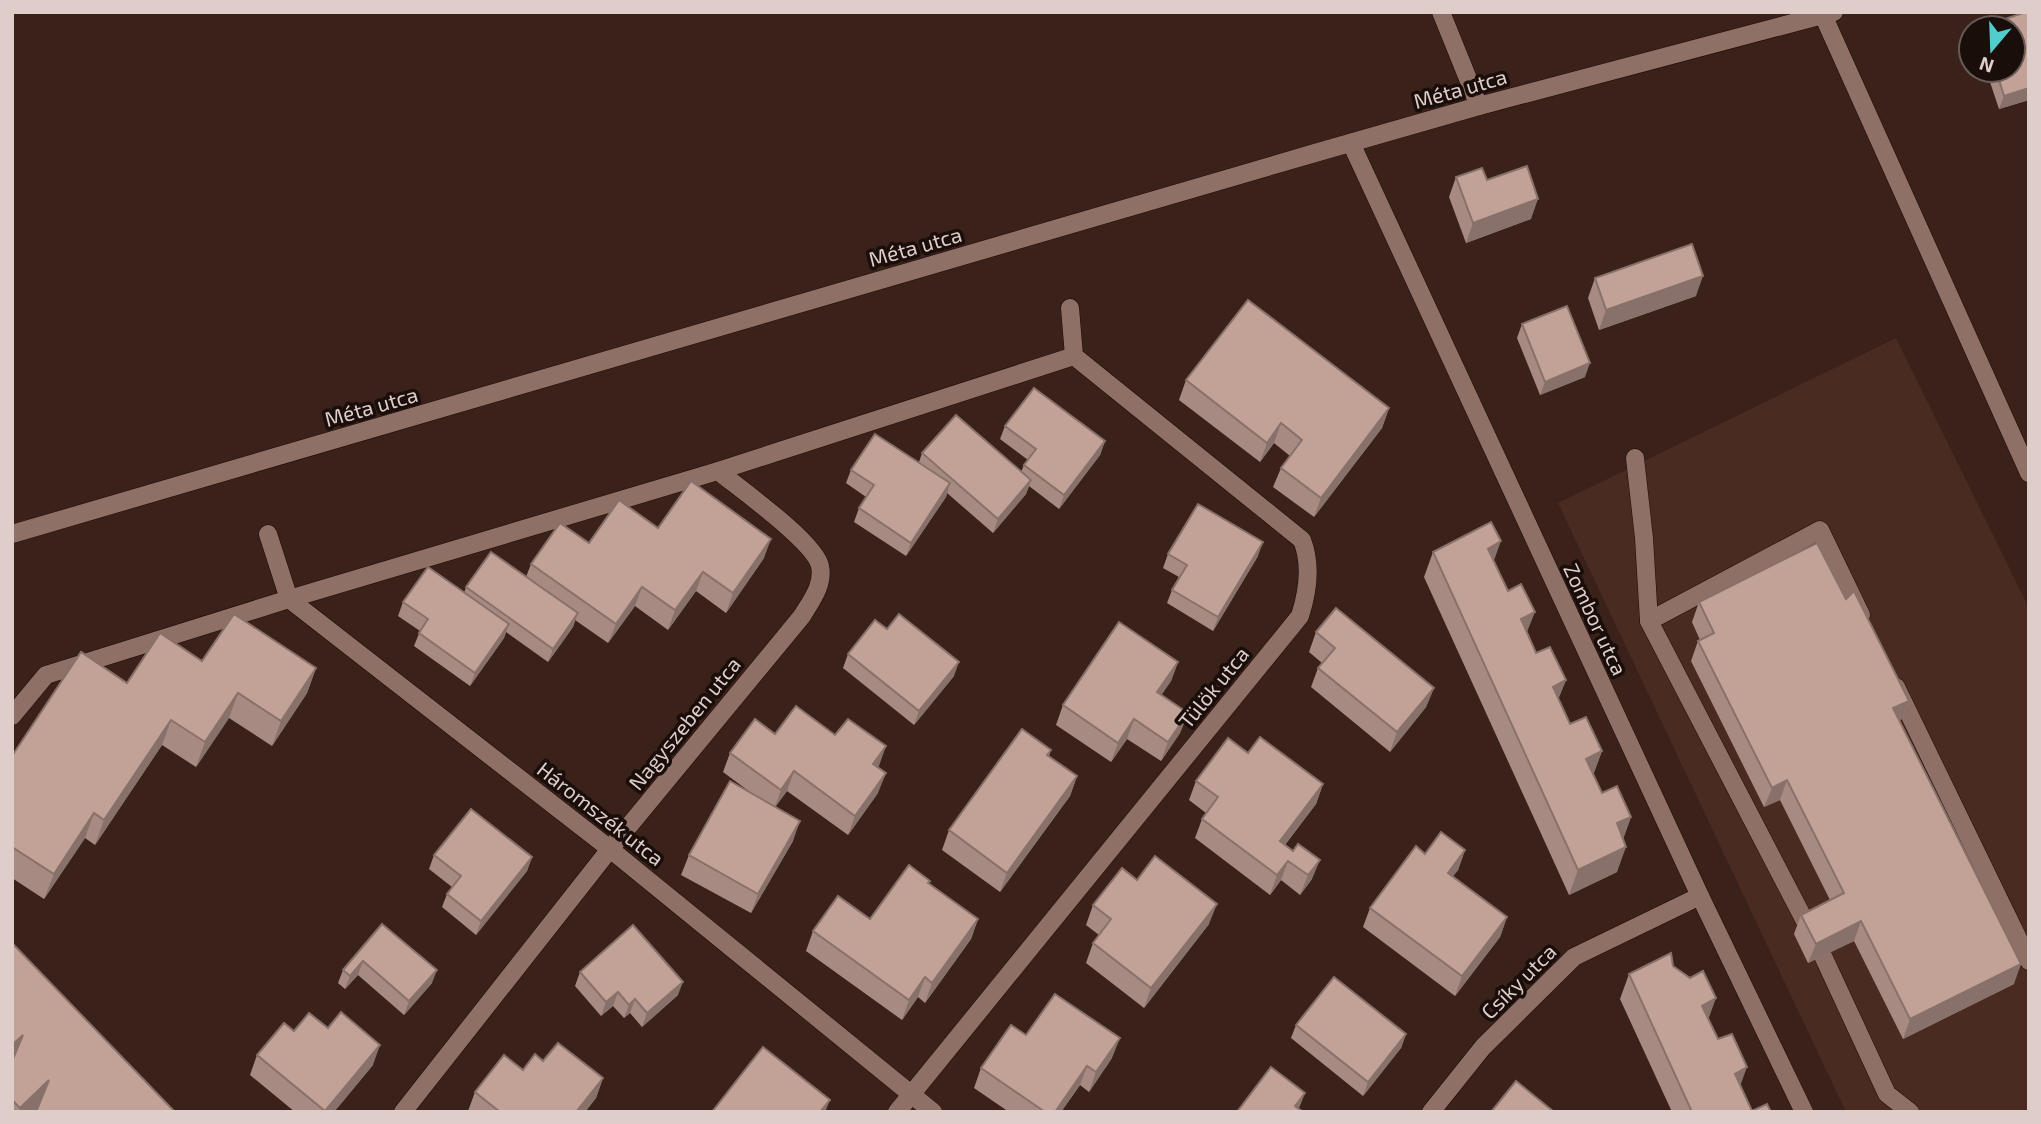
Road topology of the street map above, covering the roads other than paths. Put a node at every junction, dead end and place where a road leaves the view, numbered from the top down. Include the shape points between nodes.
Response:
1 (1441, 12) edge
2 (1829, 14) edge
3 (1479, 106) junction
4 (1351, 143) junction
5 (1070, 308) dead end
6 (1074, 356) junction
7 (1635, 458) dead end
8 (718, 471) junction
9 (2029, 473) edge
10 (12, 534) edge
11 (268, 534) dead end
12 (289, 599) junction
13 (1649, 621) junction
14 (1868, 629) edge
15 (1886, 666) edge
16 (12, 716) edge
17 (610, 849) junction
18 (1700, 896) junction
19 (1808, 927) edge
20 (1824, 956) edge
21 (2029, 961) edge
22 (911, 1094) junction
23 (403, 1112) edge
24 (897, 1112) edge
25 (933, 1112) edge
26 (1431, 1112) edge
27 (1804, 1112) edge
28 (1910, 1112) edge

1 - 3 street
2 - 3 street, Méta utca
2 - 9 street
3 - 4 street, Méta utca
4 - 10 street, Méta utca
4 - 18 street, Zombor utca
5 - 6 street
6 - 8 street
6 - 22 street, Tülök utca via 1302,540 1307,551 1308,591 1300,616
7 - 13 street
8 - 12 street
8 - 17 street, Nagyszeben utca via 816,555 821,568 818,589 802,616
11 - 12 street
12 - 16 street via 46,675
12 - 17 street, Háromszék utca
13 - 14 street via 1821,530
13 - 19 street
15 - 21 street
17 - 22 street, Háromszék utca
17 - 23 street, Nagyszeben utca
18 - 26 street, Csíky utca via 1574,957 1483,1047
18 - 27 street, Zombor utca
20 - 28 street via 1887,1094
22 - 24 street, Tülök utca
22 - 25 street, Háromszék utca

